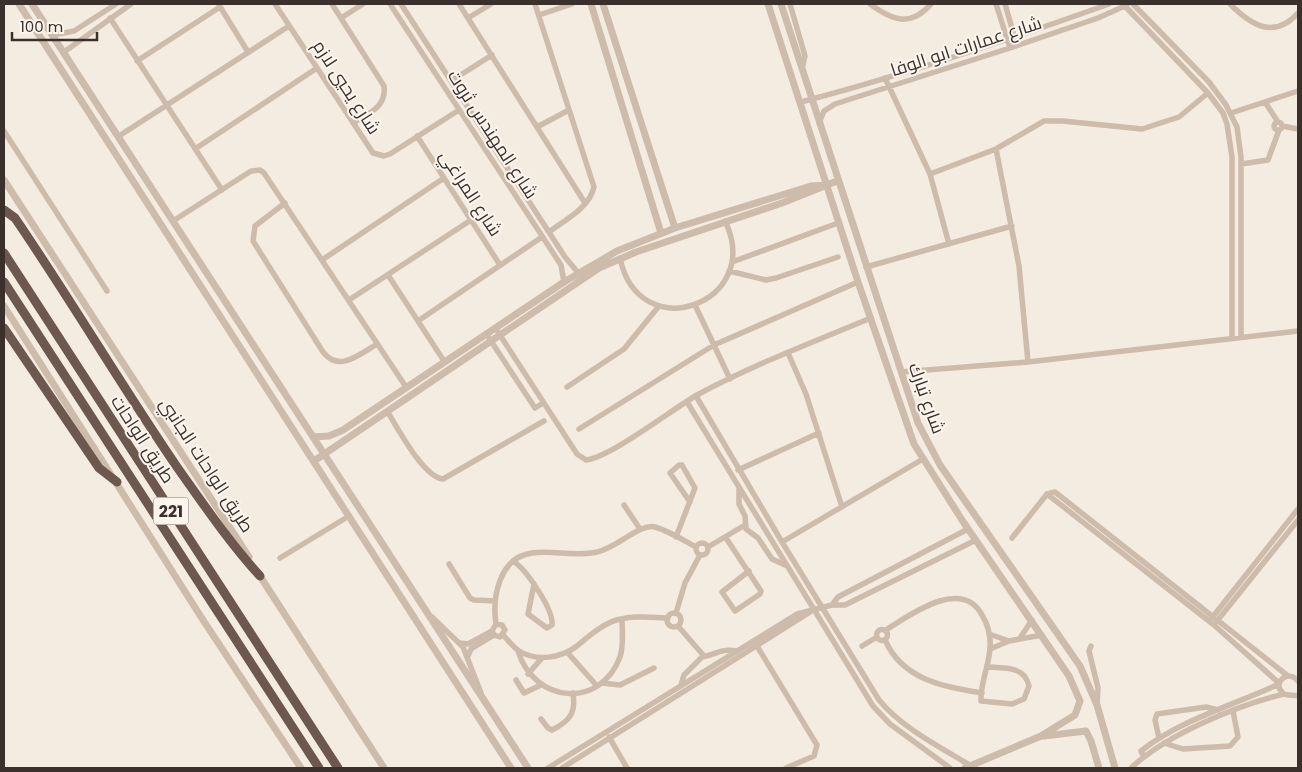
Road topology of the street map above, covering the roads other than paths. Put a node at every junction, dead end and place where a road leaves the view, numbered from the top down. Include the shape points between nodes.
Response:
1 (19, 4) edge
2 (32, 4) edge
3 (116, 4) edge
4 (131, 4) edge
5 (275, 4) edge
6 (332, 4) edge
7 (363, 4) edge
8 (390, 4) edge
9 (401, 4) edge
10 (459, 4) edge
11 (491, 4) edge
12 (544, 4) edge
13 (572, 4) edge
14 (591, 4) edge
15 (603, 4) edge
16 (768, 4) edge
17 (781, 4) edge
18 (792, 4) edge
19 (870, 4) edge
20 (931, 4) edge
21 (996, 4) edge
22 (1005, 4) edge
23 (1109, 4) edge
24 (1128, 4) edge
25 (1231, 4) edge
26 (219, 5) edge
27 (535, 5) edge
28 (1298, 12) edge
29 (539, 15) junction
30 (1145, 16) junction
31 (110, 18) junction
32 (341, 18) junction
33 (468, 18) junction
34 (1140, 20) junction
35 (289, 26) junction
36 (78, 28) junction
37 (53, 35) junction
38 (83, 36) junction
39 (1015, 37) junction
40 (1007, 40) junction
41 (1018, 46) junction
42 (1010, 48) junction
43 (64, 52) junction
44 (248, 52) junction
45 (492, 55) junction
46 (137, 61) junction
47 (317, 68) junction
48 (802, 69) junction
49 (885, 78) junction
50 (451, 81) junction
51 (889, 87) junction
52 (1298, 91) edge
53 (1208, 93) junction
54 (460, 94) junction
55 (452, 99) junction
56 (812, 99) junction
57 (801, 102) junction
58 (1265, 102) junction
59 (166, 106) junction
60 (459, 110) junction
61 (569, 110) junction
62 (1231, 113) junction
63 (353, 123) junction
64 (819, 123) junction
65 (1280, 126) junction
66 (537, 127) junction
67 (1298, 129) edge
68 (4, 131) edge
69 (119, 136) junction
70 (417, 136) junction
71 (195, 149) junction
72 (996, 149) junction
73 (1232, 150) junction
74 (1240, 150) junction
75 (1241, 164) junction
76 (930, 174) junction
77 (444, 178) junction
78 (4, 180) edge
79 (838, 181) junction
80 (827, 185) junction
81 (222, 190) junction
82 (285, 203) junction
83 (585, 203) junction
84 (4, 210) edge
85 (471, 220) junction
86 (173, 221) junction
87 (725, 222) junction
88 (838, 223) junction
89 (1012, 226) junction
90 (675, 228) junction
91 (549, 232) junction
92 (661, 233) junction
93 (542, 237) junction
94 (949, 244) junction
95 (860, 249) junction
96 (4, 253) edge
97 (848, 253) junction
98 (838, 256) dead end
99 (620, 258) junction
100 (322, 260) junction
101 (568, 260) junction
102 (732, 262) junction
103 (500, 265) junction
104 (561, 265) junction
105 (866, 267) junction
106 (729, 271) junction
107 (388, 275) junction
108 (581, 276) junction
109 (4, 282) edge
110 (564, 282) junction
111 (858, 282) junction
112 (7, 291) edge
113 (108, 291) dead end
114 (349, 300) junction
115 (695, 305) junction
116 (4, 306) edge
117 (659, 306) junction
118 (871, 318) junction
119 (418, 321) junction
120 (4, 328) edge
121 (495, 328) junction
122 (1298, 331) edge
123 (486, 334) junction
124 (500, 335) junction
125 (1241, 337) junction
126 (1232, 338) junction
127 (491, 341) junction
128 (377, 344) junction
129 (255, 345) junction
130 (714, 345) junction
131 (243, 353) junction
132 (788, 353) junction
133 (444, 361) junction
134 (1028, 362) junction
135 (901, 372) junction
136 (740, 374) junction
137 (730, 378) junction
138 (743, 382) dead end
139 (406, 387) junction
140 (567, 387) dead end
141 (696, 396) junction
142 (687, 402) junction
143 (543, 403) junction
144 (386, 411) junction
145 (544, 421) dead end
146 (579, 429) dead end
147 (819, 433) junction
148 (313, 437) junction
149 (324, 454) junction
150 (923, 459) junction
151 (314, 461) junction
152 (738, 470) junction
153 (944, 470) junction
154 (934, 476) junction
155 (117, 482) junction
156 (740, 489) junction
157 (690, 502) junction
158 (624, 505) dead end
159 (842, 507) junction
160 (1298, 509) edge
161 (973, 513) junction
162 (349, 516) junction
163 (962, 520) junction
164 (1298, 520) edge
165 (745, 525) junction
166 (640, 528) junction
167 (968, 529) junction
168 (774, 530) junction
169 (749, 532) junction
170 (733, 534) junction
171 (767, 535) junction
172 (676, 537) junction
173 (726, 538) junction
174 (1012, 538) dead end
175 (976, 540) junction
176 (782, 542) junction
177 (696, 546) junction
178 (708, 547) junction
179 (700, 555) junction
180 (392, 557) junction
181 (280, 558) dead end
182 (513, 561) junction
183 (449, 564) dead end
184 (381, 565) junction
185 (785, 565) junction
186 (749, 571) junction
187 (1016, 575) junction
188 (260, 576) junction
189 (881, 576) junction
190 (1006, 582) junction
191 (534, 584) junction
192 (886, 584) junction
193 (495, 601) junction
194 (832, 605) junction
195 (823, 608) junction
196 (812, 610) junction
197 (426, 612) junction
198 (676, 613) junction
199 (668, 618) junction
200 (622, 619) junction
201 (1032, 620) junction
202 (1213, 620) junction
203 (496, 624) junction
204 (678, 626) junction
205 (886, 630) junction
206 (493, 633) junction
207 (989, 634) junction
208 (503, 635) junction
209 (1042, 635) junction
210 (877, 637) junction
211 (1020, 638) junction
212 (885, 640) junction
213 (1009, 641) junction
214 (460, 643) junction
215 (694, 646) junction
216 (757, 646) junction
217 (862, 646) dead end
218 (1091, 646) dead end
219 (990, 649) junction
220 (518, 651) junction
221 (736, 651) junction
222 (567, 652) junction
223 (704, 656) junction
224 (468, 657) junction
225 (542, 658) junction
226 (698, 660) junction
227 (987, 667) junction
228 (654, 668) dead end
229 (528, 674) junction
230 (1288, 676) junction
231 (1297, 678) edge
232 (516, 680) dead end
233 (1279, 683) junction
234 (541, 685) junction
235 (599, 685) junction
236 (681, 685) junction
237 (1298, 689) edge
238 (573, 693) junction
239 (982, 693) junction
240 (1284, 694) junction
241 (1296, 695) edge
242 (483, 700) junction
243 (1097, 705) junction
244 (1218, 710) junction
245 (1233, 711) junction
246 (541, 719) dead end
247 (1041, 736) junction
248 (608, 737) junction
249 (1159, 738) junction
250 (1164, 743) junction
251 (587, 744) junction
252 (591, 750) junction
253 (1142, 754) junction
254 (968, 767) edge
255 (301, 768) edge
256 (319, 768) edge
257 (338, 768) edge
258 (384, 768) edge
259 (511, 768) edge
260 (528, 768) edge
261 (548, 768) edge
262 (562, 768) edge
263 (627, 768) edge
264 (786, 768) edge
265 (950, 768) edge
266 (1099, 768) edge
267 (1115, 768) edge
268 (1131, 768) edge

1 - 131 street
2 - 37 street
3 - 36 street
4 - 31 street
5 - 35 street, شارع يحيي لازم
6 - 32 street
7 - 32 street
8 - 55 street, شارع المهندس ثروت
9 - 50 street, شارع المهندس ثروت
10 - 33 street
11 - 33 street
12 - 27 street
13 - 29 street
14 - 92 street
15 - 90 street
16 - 57 street, شارع تبارك
17 - 48 street, شارع تبارك
18 - 48 street via 805,56
19 - 20 street via 892,18 903,20 918,15
21 - 40 street
22 - 39 street
23 - 39 street, شارع عمارات ابو الوفا
24 - 30 street
24 - 34 street
24 - 41 street, شارع عمارات ابو الوفا
25 - 28 street via 1260,27 1282,25
26 - 44 street
26 - 46 street
27 - 29 street
29 - 61 street
30 - 34 street
30 - 62 street via 1209,82
31 - 38 street
31 - 46 street
32 - 63 street via 385,93 380,105
33 - 45 street
34 - 53 street
35 - 44 street
35 - 47 street, شارع يحيي لازم
36 - 37 street
36 - 38 street
37 - 43 street
38 - 43 street
39 - 40 street, شارع عمارات ابو الوفا
39 - 41 street
40 - 42 street
40 - 49 street, شارع عمارات ابو الوفا
41 - 42 street, شارع عمارات ابو الوفا
42 - 51 street, شارع عمارات ابو الوفا
43 - 69 street
44 - 59 street
45 - 50 street
45 - 66 street
46 - 59 street
47 - 63 street, شارع يحيي لازم
47 - 71 street
48 - 56 street, شارع تبارك
49 - 51 street
49 - 56 street, شارع عمارات ابو الوفا
50 - 54 street, شارع المهندس ثروت
51 - 64 street, شارع عمارات ابو الوفا via 829,107
51 - 76 street
52 - 58 street
53 - 72 street via 1178,117 1154,126 1132,129 1044,121
53 - 73 street via 1228,124
54 - 55 street
54 - 91 street, شارع المهندس ثروت
55 - 60 street, شارع المهندس ثروت
56 - 57 street, شارع عمارات ابو الوفا
56 - 64 street, شارع تبارك
57 - 80 street, شارع تبارك
58 - 62 street
58 - 65 street
59 - 69 street
59 - 71 street
60 - 70 street, شارع يحيي لازم
60 - 93 street, شارع المهندس ثروت
61 - 66 street
61 - 83 street via 593,181 593,193
62 - 74 street via 1237,127
63 - 70 street, شارع يحيي لازم via 378,156 390,154
64 - 79 street, شارع تبارك
65 - 67 street
65 - 75 street via 1268,160
66 - 83 street
68 - 113 street
69 - 86 street
70 - 77 street, شارع المراغي
71 - 81 street
72 - 76 street
72 - 89 street
73 - 74 street
73 - 126 street
74 - 75 street
75 - 125 street
76 - 94 street
77 - 85 street, شارع المراغي
77 - 100 street
78 - 188 street, طريق الواحات الجانبي
79 - 80 street
79 - 95 street, شارع تبارك
80 - 87 street
80 - 88 street, شارع تبارك
80 - 90 street via 811,186
81 - 82 street via 251,171 260,170 268,176
81 - 86 street
82 - 100 street
82 - 128 street via 255,226 253,241 323,352 330,360 346,362
83 - 91 street
84 - 188 highway via 15,218 210,514
85 - 103 street, شارع المراغي
85 - 107 street
86 - 129 street
87 - 99 street
87 - 102 street via 731,237
88 - 97 street, شارع تبارك
88 - 102 street
89 - 94 street
89 - 134 street
90 - 92 street
91 - 101 street, شارع المهندس ثروت
92 - 108 street via 617,251
93 - 103 street
93 - 104 street, شارع المهندس ثروت
94 - 105 street
95 - 97 street
95 - 105 street, شارع تبارك
96 - 257 highway, طريق الواحات / 221
97 - 111 street, شارع تبارك
98 - 106 street via 766,280
99 - 108 street
99 - 117 street via 622,271 636,292
100 - 114 street
101 - 104 street
101 - 108 street, شارع المهندس ثروت
102 - 106 street
103 - 119 street
104 - 110 street, شارع المهندس ثروت
105 - 135 street, شارع تبارك
106 - 115 street via 717,291
107 - 114 street
107 - 119 street
108 - 110 street
108 - 124 street
109 - 112 highway, طريق الواحات / 221
110 - 121 street
111 - 118 street, شارع تبارك
111 - 130 street
112 - 256 highway, طريق الواحات / 221
114 - 128 street
115 - 117 street via 674,309
115 - 130 street
116 - 155 street
117 - 140 street via 624,349
118 - 132 street
118 - 150 street, شارع تبارك via 900,408
119 - 133 street
120 - 155 highway via 99,468
121 - 123 street
121 - 124 street
122 - 125 street
123 - 127 street
123 - 133 street
124 - 127 street
124 - 143 street
125 - 126 street
126 - 134 street
127 - 143 street via 536,408
127 - 144 street
128 - 139 street
129 - 131 street
129 - 148 street
130 - 137 street
130 - 146 street
131 - 151 street
132 - 136 street
132 - 147 street
133 - 139 street
134 - 135 street
135 - 153 street, شارع تبارك via 928,446
136 - 137 street
136 - 138 street
137 - 141 street
139 - 148 street via 343,430
141 - 142 street
141 - 152 street
142 - 143 street via 604,453 586,460 577,454
142 - 156 street
144 - 145 street via 427,471 437,479 443,479
144 - 149 street
147 - 152 street
147 - 159 street
148 - 149 street
149 - 151 street
149 - 180 street
150 - 154 street, شارع تبارك
150 - 159 street
151 - 162 street
152 - 168 street
153 - 154 street
153 - 161 street, شارع تبارك
154 - 163 street, شارع تبارك
155 - 255 street
156 - 165 street via 738,504 746,519
156 - 171 street
157 - 157 street via 695,486 679,465 670,473
157 - 172 street
158 - 166 street
159 - 176 street
160 - 202 street
161 - 163 street
161 - 187 street, شارع تبارك
162 - 181 street
162 - 184 street
163 - 167 street, شارع تبارك
164 - 202 street
165 - 169 street
165 - 170 street
166 - 172 street via 654,527
166 - 182 street via 605,550 580,555 532,553
167 - 175 street, شارع تبارك
167 - 189 street
168 - 171 street
168 - 176 street
169 - 170 street
169 - 185 street via 758,538 772,559
170 - 173 street
171 - 185 street
172 - 177 street
173 - 178 street
173 - 186 street
174 - 202 street via 1047,494 1055,492
175 - 190 street, شارع تبارك
175 - 192 street
176 - 195 street
177 - 178 street via 704,543
177 - 179 street
178 - 179 street via 707,554
179 - 198 street via 685,583
180 - 184 street
180 - 197 street
182 - 191 street via 522,567
182 - 193 street via 501,578
183 - 193 street via 470,598
184 - 259 street
185 - 196 street
186 - 186 street via 761,592 735,611 722,592
187 - 190 street
187 - 243 street, شارع تبارك via 1076,660
188 - 258 street, طريق الواحات الجانبي
189 - 192 street
189 - 194 street via 838,597
190 - 201 street, شارع تبارك
191 - 191 street via 552,619 552,625 547,628 528,614
192 - 194 street via 845,605
193 - 203 street
194 - 195 street
195 - 196 street
195 - 254 street via 884,705
196 - 216 street
196 - 221 street via 797,614
196 - 265 street via 880,715
197 - 214 street
197 - 242 street
198 - 199 street
198 - 204 street via 681,619
199 - 200 street
199 - 204 street via 670,626
200 - 222 street via 601,627
200 - 235 street via 620,655
201 - 209 street, شارع تبارك
201 - 211 street
202 - 230 street
202 - 233 street
203 - 206 street
203 - 208 street via 504,626
204 - 215 street
205 - 207 street via 955,597 975,605
205 - 210 street via 880,630
205 - 212 street via 888,636
206 - 208 street
206 - 214 street via 468,644
206 - 224 street via 471,649
207 - 213 street
207 - 219 street
208 - 220 street
209 - 211 street
209 - 247 street, شارع تبارك via 1070,676 1080,701 1075,715
210 - 212 street
210 - 217 street
211 - 213 street
212 - 239 street via 898,661 918,677
213 - 219 street
214 - 224 street
215 - 223 street
215 - 226 street
216 - 248 street
216 - 264 street via 818,745 814,756
218 - 243 street via 1089,651 1098,688
219 - 227 street
220 - 225 street
220 - 229 street
221 - 223 street via 724,649
221 - 236 street
222 - 225 street
222 - 235 street
223 - 226 street
224 - 242 street
225 - 229 street
226 - 236 street via 684,675
227 - 239 street
227 - 239 street via 1019,670 1028,680 1028,693 1019,703 1012,704 982,702
228 - 235 street via 620,684
229 - 234 street
230 - 231 street
230 - 233 street
232 - 234 street via 524,694
233 - 240 street
233 - 244 street
234 - 238 street via 557,692
235 - 238 street
236 - 251 street
237 - 241 street
238 - 246 street via 573,711 568,721 550,730
240 - 241 street
240 - 245 street
242 - 260 street
243 - 267 street, شارع تبارك
244 - 249 street
244 - 249 street via 1206,707 1157,714
245 - 250 street
245 - 250 street via 1238,737 1230,746 1184,749
247 - 254 street
247 - 266 street via 1086,731
248 - 252 street
248 - 263 street
249 - 253 street
250 - 253 street
251 - 252 street
251 - 261 street
252 - 262 street
253 - 268 street

